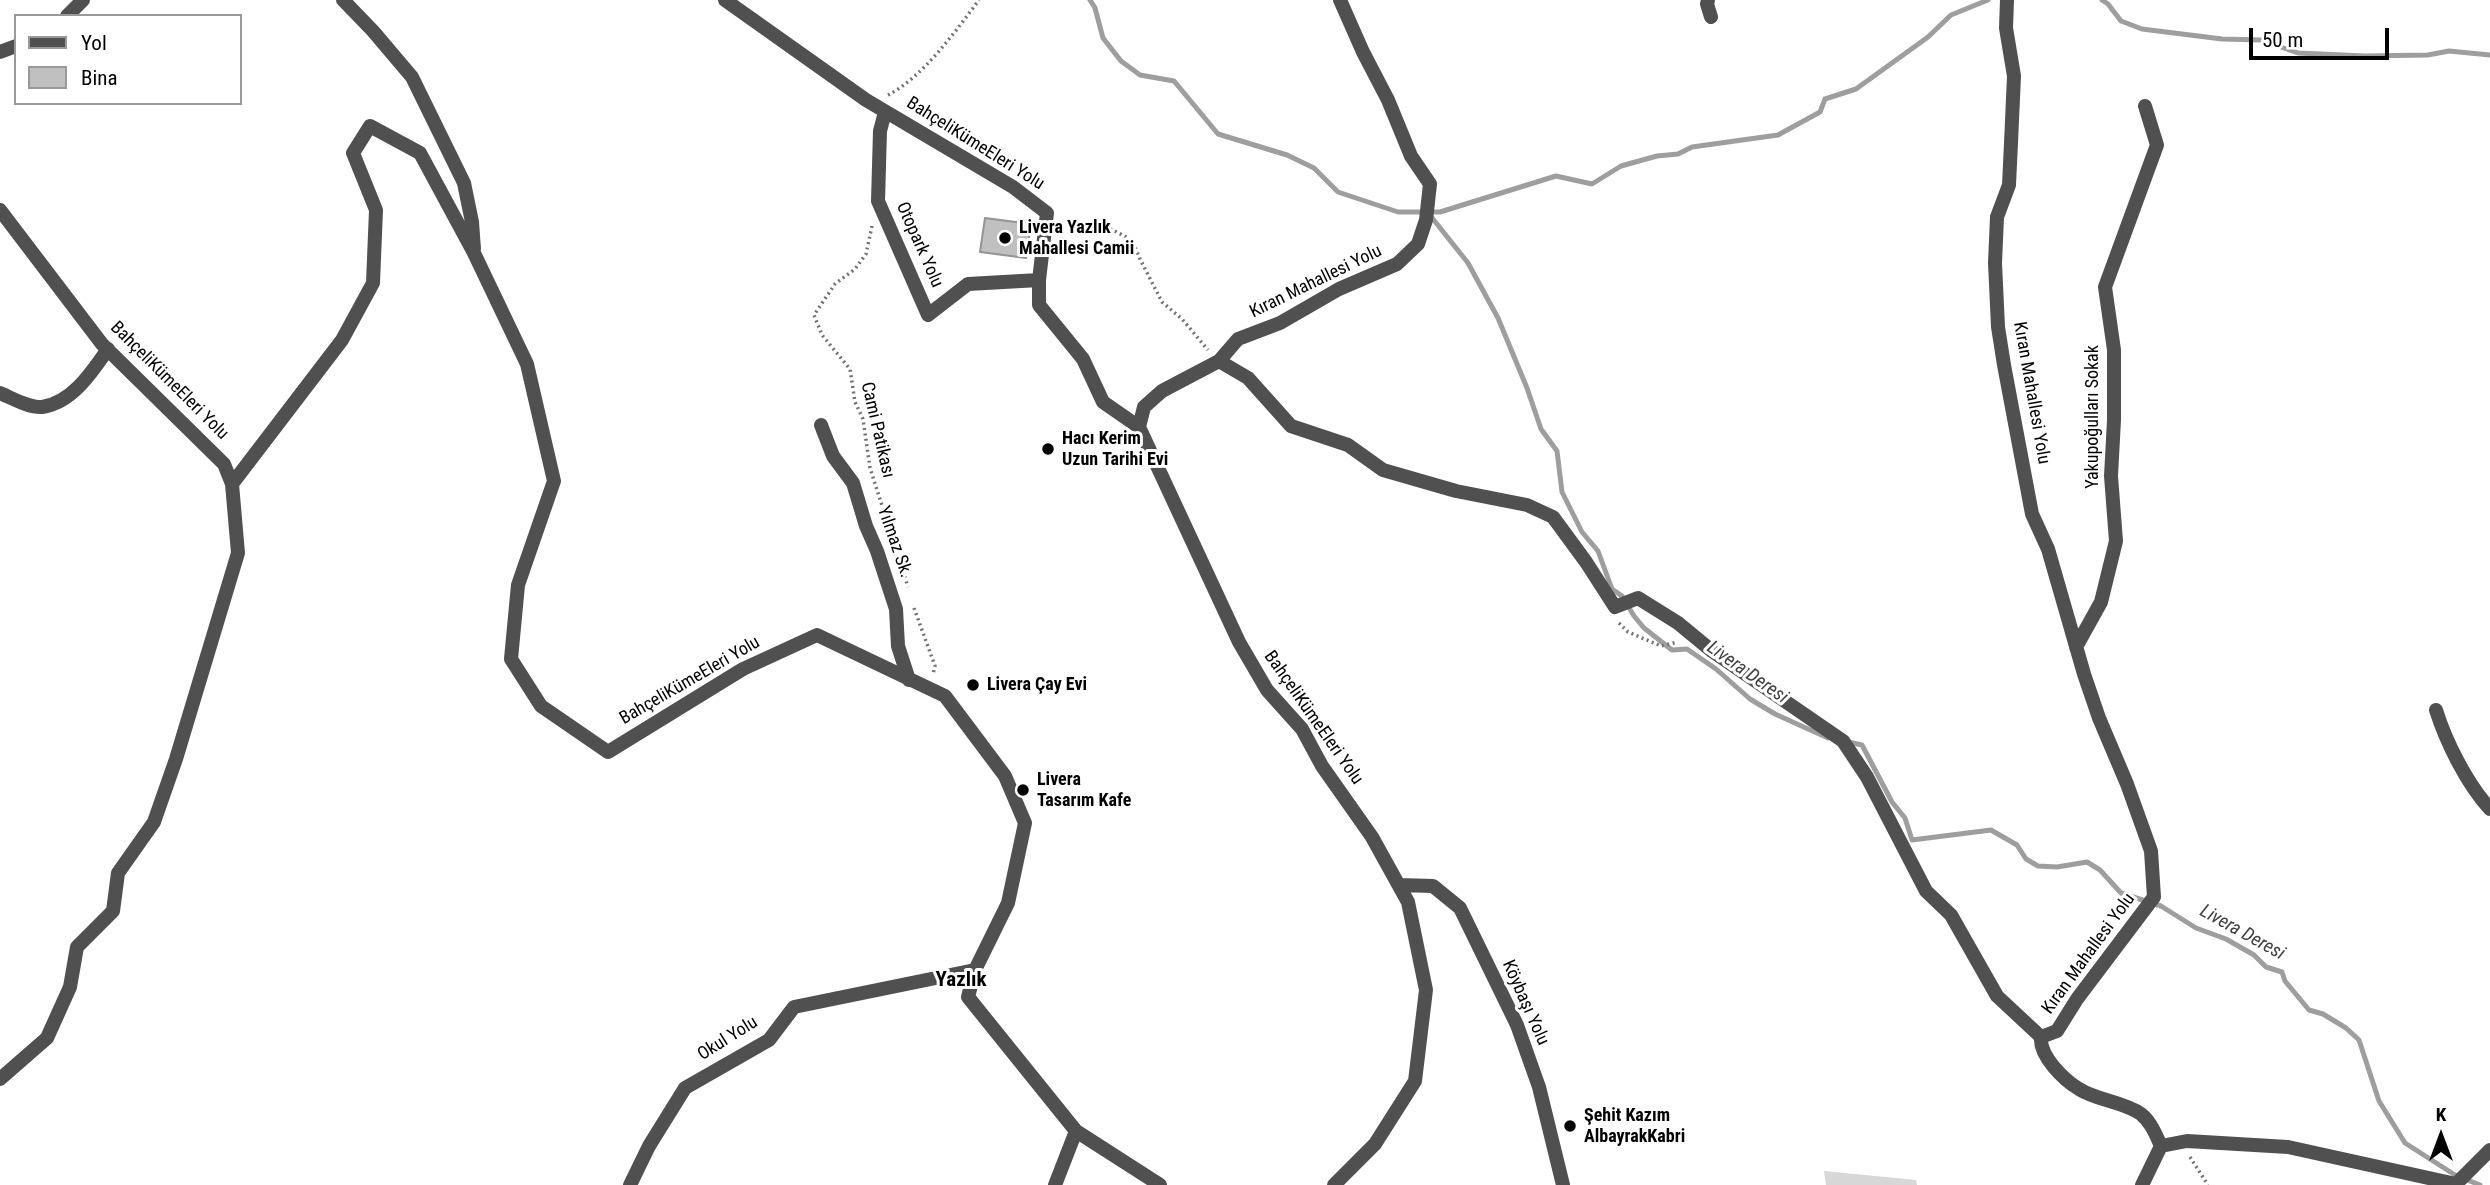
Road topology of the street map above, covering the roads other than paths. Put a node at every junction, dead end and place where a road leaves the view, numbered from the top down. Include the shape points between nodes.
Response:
1 (83, 0) edge
2 (343, 0) edge
3 (725, 0) edge
4 (1340, 0) edge
5 (1708, 0) edge
6 (2007, 0) edge
7 (69, 14) edge
8 (1712, 17) dead end
9 (883, 106) junction
10 (2145, 106) dead end
11 (0, 210) edge
12 (474, 253) junction
13 (1039, 280) junction
14 (108, 349) junction
15 (1217, 361) junction
16 (0, 393) edge
17 (821, 425) dead end
18 (1139, 427) junction
19 (232, 484) junction
20 (2077, 646) junction
21 (909, 680) junction
22 (2436, 710) dead end
23 (2490, 809) edge
24 (1399, 885) junction
25 (975, 970) junction
26 (2041, 1037) junction
27 (0, 1079) edge
28 (1076, 1131) junction
29 (2161, 1146) junction
30 (2490, 1150) edge
31 (630, 1185) edge
32 (1055, 1185) edge
33 (1160, 1185) edge
34 (1334, 1185) edge
35 (1563, 1185) edge
36 (2142, 1185) edge

1 - 7 street
2 - 12 street, BahçeliKümeEleri Yolu via 412,77 464,183
3 - 9 street, BahçeliKümeEleri Yolu via 821,70
4 - 15 street, Kıran Mahallesi Yolu via 1411,156 1430,184 1418,244 1397,264 1238,339
5 - 8 street
6 - 20 street, Kıran Mahallesi Yolu via 2014,76 2009,185 1997,216 1998,327 2032,514 2048,549
9 - 13 street, BahçeliKümeEleri Yolu via 1047,213
9 - 13 street, Otopark Yolu via 878,201 928,315 968,284
10 - 20 street, Yakupoğulları Sokak via 2157,145 2105,287 2115,350 2111,476 2116,541 2101,603
11 - 14 street, BahçeliKümeEleri Yolu
12 - 19 street, BahçeliKümeEleri Yolu via 420,153 370,126 353,153 376,210 373,284 342,340
12 - 21 street, BahçeliKümeEleri Yolu via 527,364 554,481 517,585 511,659 541,706 608,752 743,669 817,635
13 - 18 street, BahçeliKümeEleri Yolu via 1039,305 1083,359 1103,402
14 - 16 street via 77,388 61,400 41,407
14 - 19 street, BahçeliKümeEleri Yolu via 224,464
15 - 18 street, Kıran Mahallesi Yolu via 1162,391 1144,407
15 - 26 street, Kıran Mahallesi Yolu via 1248,378 1291,426 1348,445 1383,470 1527,505 1553,517 1615,607 1638,598 1843,741 1867,777 1926,891 1951,915 1997,996
17 - 21 street, Yılmaz Sk. via 833,456 853,483 877,551 896,609 898,646
18 - 24 street, BahçeliKümeEleri Yolu via 1239,642 1267,690 1302,729
19 - 27 street via 238,553 154,822 118,873 113,911 77,947 70,987 47,1038
20 - 26 street, Kıran Mahallesi Yolu via 2099,718 2151,850 2154,897 2057,1031
21 - 25 street, BahçeliKümeEleri Yolu via 944,696 1005,776 1025,823 1008,903
22 - 23 street via 2468,779
24 - 34 street, BahçeliKümeEleri Yolu via 1408,902 1426,990 1415,1081 1375,1144
24 - 35 street, Köybaşı Yolu via 1433,886 1460,908 1517,1025 1539,1087
25 - 28 street, BahçeliKümeEleri Yolu via 968,997
25 - 31 street, Okul Yolu via 794,1006 769,1040 685,1088
26 - 29 street via 2041,1049 2059,1072 2078,1089 2140,1114 2150,1122
28 - 32 street
28 - 33 street, BahçeliKümeEleri Yolu
29 - 30 street via 2187,1141 2288,1147 2456,1184
29 - 36 street

